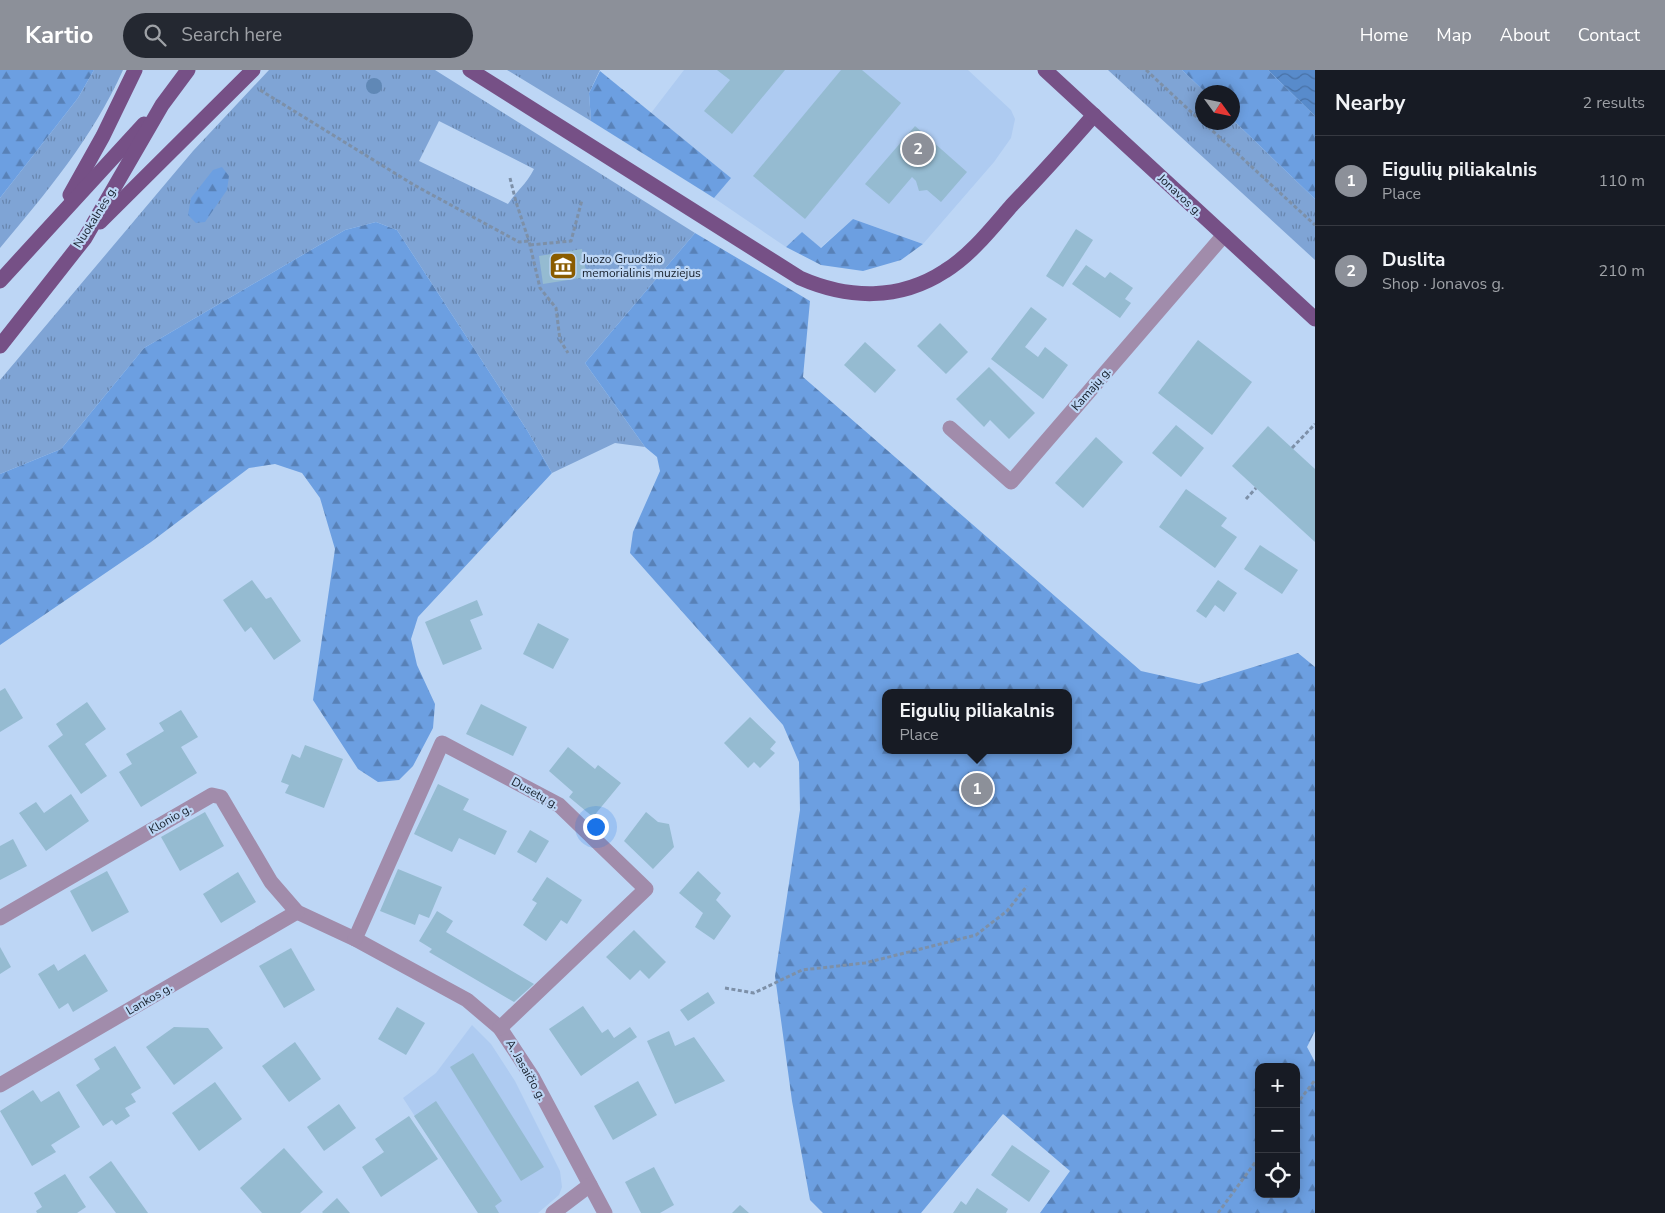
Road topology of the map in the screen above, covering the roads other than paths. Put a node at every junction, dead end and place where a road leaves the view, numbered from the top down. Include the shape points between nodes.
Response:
1 (135, 70) edge
2 (188, 70) edge
3 (253, 70) edge
4 (470, 70) edge
5 (1045, 70) edge
6 (162, 105) junction
7 (1094, 115) junction
8 (58, 215) junction
9 (1224, 235) junction
10 (85, 238) junction
11 (0, 281) edge
12 (1315, 319) edge
13 (0, 346) edge
14 (950, 428) dead end
15 (297, 912) junction
16 (0, 918) edge
17 (355, 939) junction
18 (500, 1028) junction
19 (0, 1085) edge
20 (590, 1185) junction
21 (553, 1213) edge
22 (605, 1213) edge

1 - 8 main road via 103,136
2 - 6 main road, Nuokalnės g.
3 - 10 main road
4 - 7 main road via 800,278 849,294 880,294 904,289 945,271 991,228
5 - 7 main road, Jonavos g.
6 - 8 main road, Nuokalnės g.
6 - 10 main road, Nuokalnės g.
7 - 9 main road, Jonavos g.
8 - 11 main road, Nuokalnės g.
9 - 12 main road, Jonavos g.
9 - 14 street, Kamajų g. via 1011,482
10 - 13 main road, Nuokalnės g.
15 - 16 street, Klonio g. via 271,882 227,804 221,797 212,795
15 - 17 street, A. Jasaičio g.
15 - 19 street, Lankos g.
17 - 18 street, A. Jasaičio g. via 467,1000
17 - 18 street, Dusetų g. via 442,743 560,805 646,889
18 - 20 street, A. Jasaičio g. via 533,1078
20 - 21 street
20 - 22 street, A. Jasaičio g.

